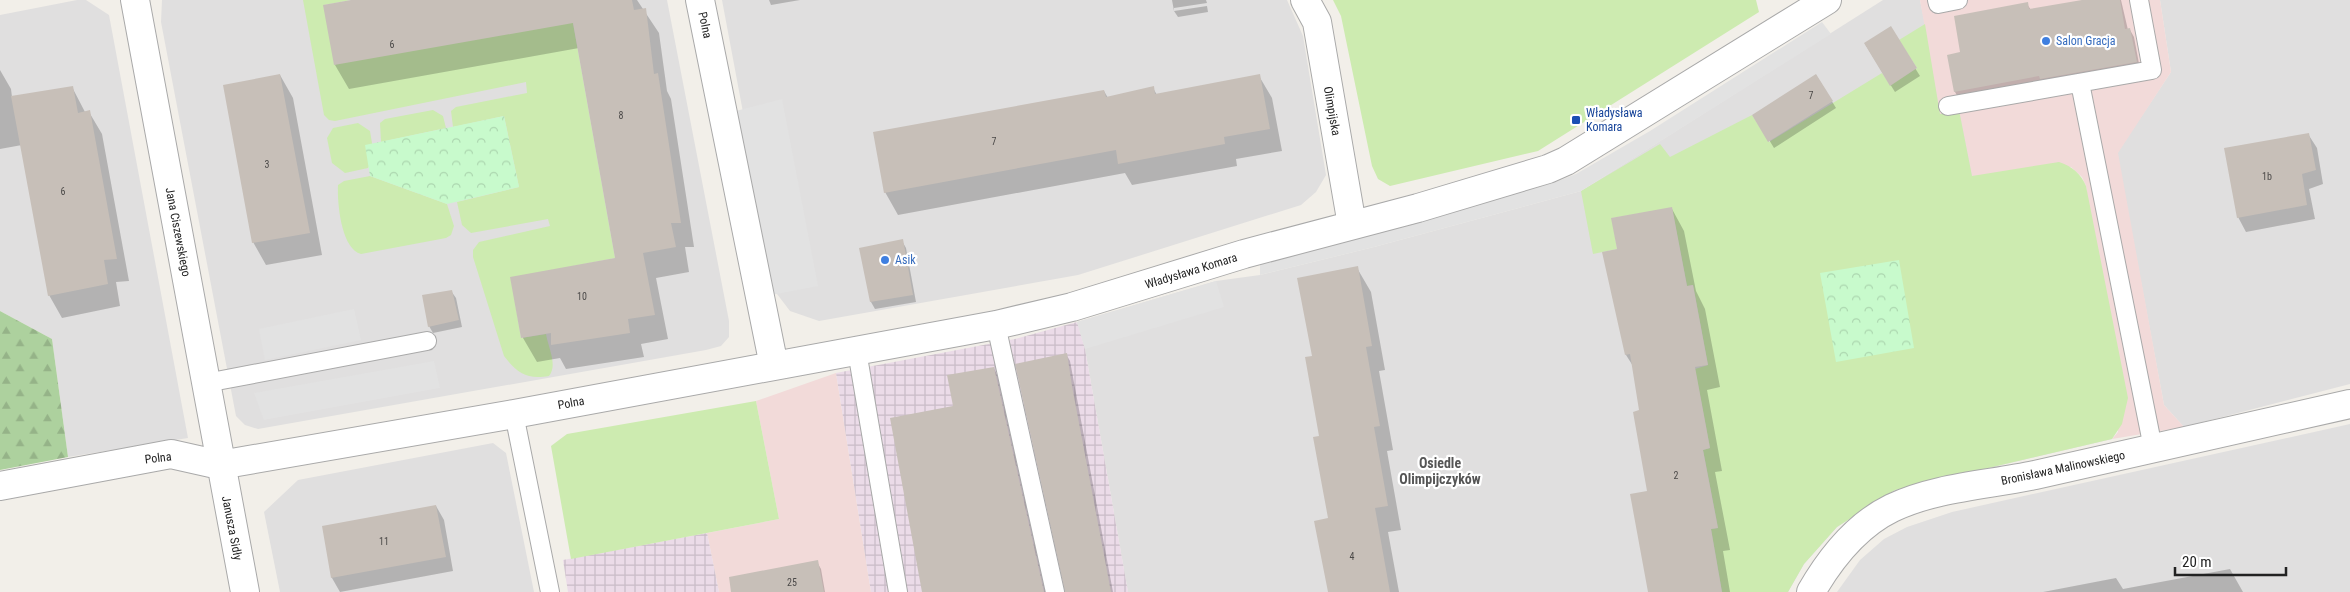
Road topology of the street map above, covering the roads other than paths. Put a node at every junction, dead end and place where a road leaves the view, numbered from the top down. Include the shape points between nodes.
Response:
1 (135, 0) edge
2 (700, 0) edge
3 (1305, 0) edge
4 (1827, 0) edge
5 (1937, 0) edge
6 (1958, 0) edge
7 (2139, 0) edge
8 (2080, 83) junction
9 (1948, 106) dead end
10 (1352, 225) junction
11 (996, 325) junction
12 (427, 341) dead end
13 (857, 351) junction
14 (774, 366) junction
15 (206, 383) junction
16 (2350, 404) edge
17 (514, 414) junction
18 (2153, 448) junction
19 (220, 465) junction
20 (0, 486) edge
21 (245, 592) edge
22 (550, 592) edge
23 (898, 592) edge
24 (1055, 592) edge
25 (1811, 592) edge

1 - 15 street, Jana Ciszewskiego
2 - 14 street, Polna
3 - 10 street, Olimpijska via 1317,22
4 - 10 street, Władysława Komara via 1566,161 1484,189
5 - 6 lane via 1938,4
7 - 8 lane via 2152,70
8 - 9 lane
8 - 18 lane
10 - 11 street, Władysława Komara via 1244,254 1072,307
11 - 13 street, Władysława Komara
11 - 24 lane
12 - 15 lane
13 - 14 street, Władysława Komara
13 - 23 lane
14 - 17 street, Polna
15 - 19 street, Jana Ciszewskiego
16 - 18 street, Bronisława Malinowskiego
17 - 19 street, Polna
17 - 22 lane
18 - 25 street, Bronisława Malinowskiego via 1910,500 1889,509 1856,533
19 - 20 street, Polna via 171,454
19 - 21 street, Janusza Sidły

